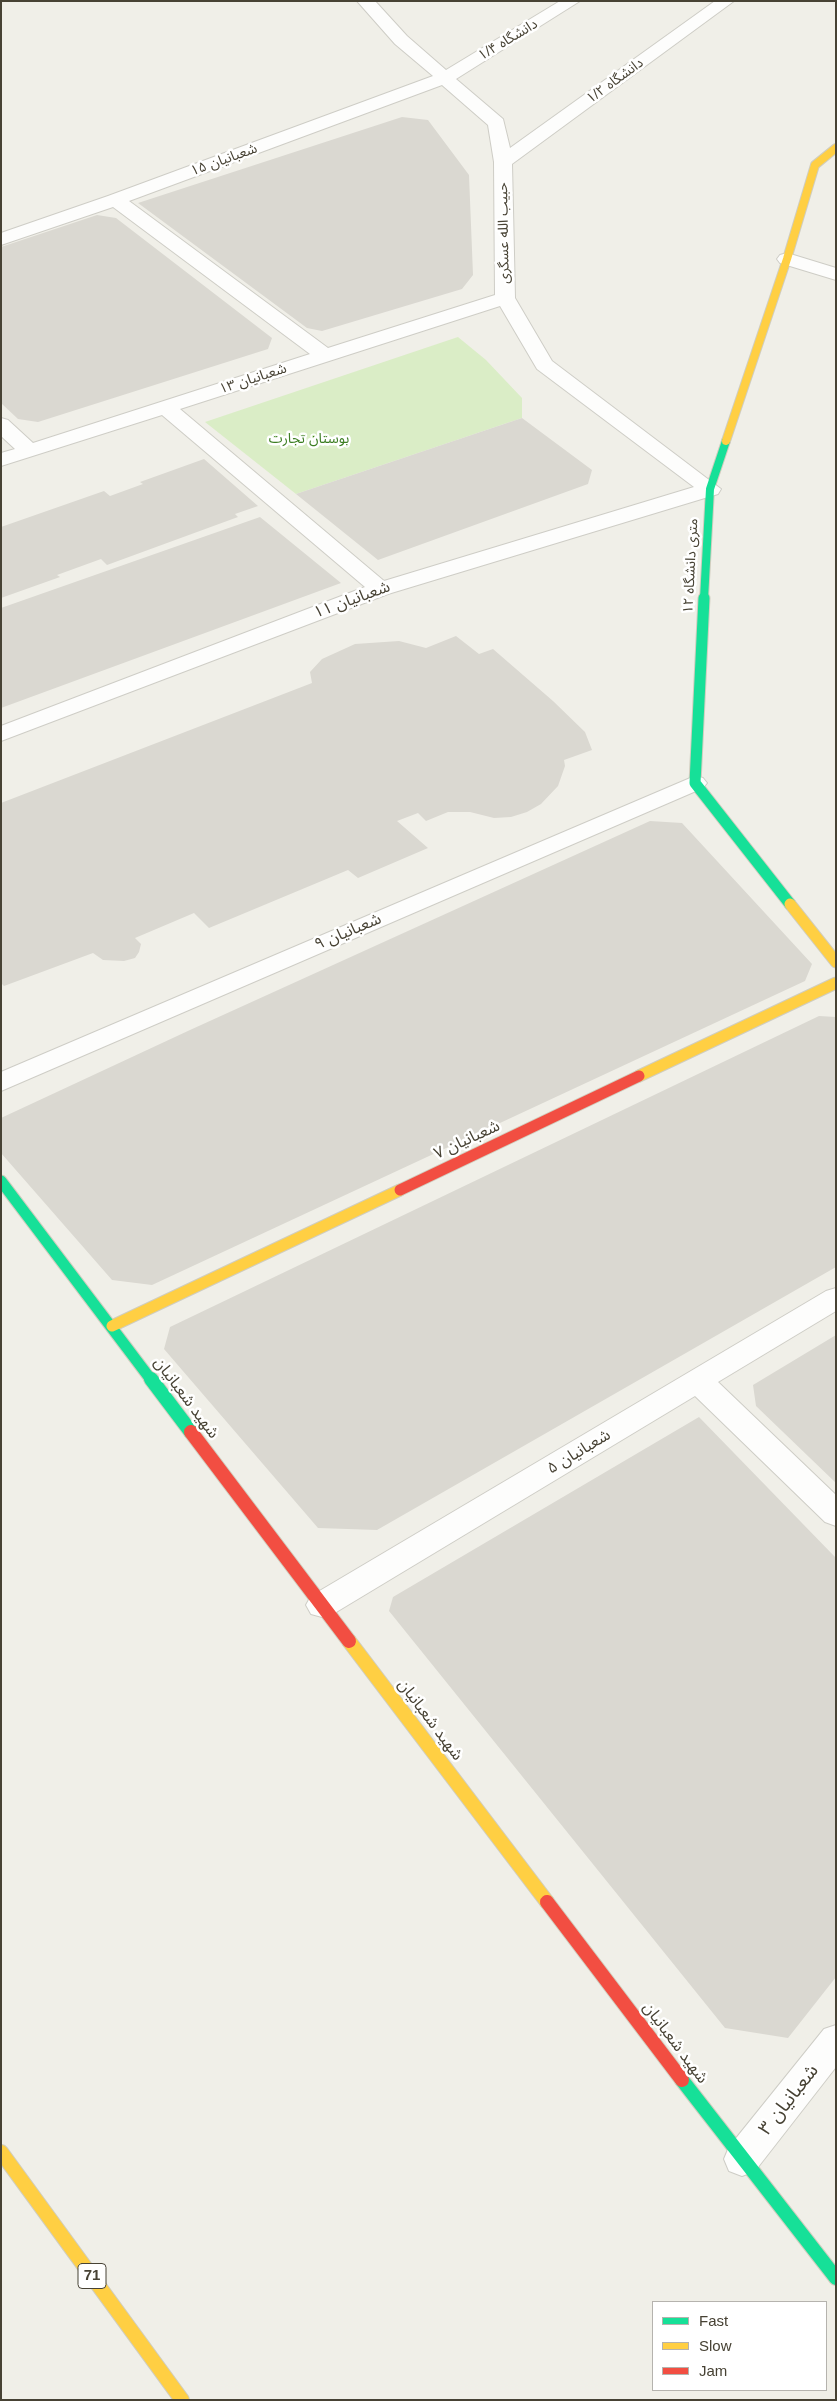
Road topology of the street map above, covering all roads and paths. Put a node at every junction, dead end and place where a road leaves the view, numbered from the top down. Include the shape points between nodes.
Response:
1 (365, 1) edge
2 (572, 1) edge
3 (726, 1) edge
4 (445, 78) junction
5 (836, 148) edge
6 (503, 162) junction
7 (115, 200) junction
8 (1, 239) edge
9 (788, 259) junction
10 (836, 274) edge
11 (505, 298) junction
12 (325, 356) junction
13 (165, 407) junction
14 (1, 424) edge
15 (29, 451) junction
16 (1, 460) edge
17 (710, 489) junction
18 (380, 589) junction
19 (1, 734) edge
20 (695, 783) junction
21 (836, 962) edge
22 (836, 983) edge
23 (1, 1082) edge
24 (1, 1181) edge
25 (836, 1298) edge
26 (112, 1326) junction
27 (698, 1381) junction
28 (836, 1514) edge
29 (322, 1605) junction
30 (836, 2040) edge
31 (1, 2152) edge
32 (742, 2159) junction
33 (836, 2278) edge
34 (182, 2400) edge

1 - 4 street, حبیب الله عسگری via 401,40
2 - 4 street, دانشگاه ۱/۴
3 - 6 street, دانشگاه ۱/۲
4 - 6 street, حبیب الله عسگری via 497,124
4 - 7 street, شعبانیان ۱۵
5 - 9 main road, ۱۲ متری دانشگاه via 815,165
6 - 11 street, حبیب الله عسگری
7 - 8 street, شعبانیان ۱۵
7 - 12 street
9 - 10 street
9 - 17 main road, ۱۲ متری دانشگاه
11 - 12 street, شعبانیان ۱۳
11 - 17 street, حبیب الله عسگری via 544,365
12 - 13 street, شعبانیان ۱۳
13 - 15 street, شعبانیان ۱۳
13 - 18 street
14 - 15 street
15 - 16 street, شعبانیان ۱۳
17 - 18 street, شعبانیان ۱۱
17 - 20 main road, ۱۲ متری دانشگاه
18 - 19 street, شعبانیان ۱۱
20 - 21 main road
20 - 23 street, شعبانیان ۹
22 - 26 main road, شعبانیان ۷
24 - 26 main road, شهید شعبانیان
25 - 27 street, شعبانیان ۵
26 - 29 main road, شهید شعبانیان
27 - 28 street
27 - 29 street, شعبانیان ۵
29 - 32 main road, شهید شعبانیان
30 - 32 street, شعبانیان ۳
31 - 34 main road, 71
32 - 33 main road, شهید شعبانیان

